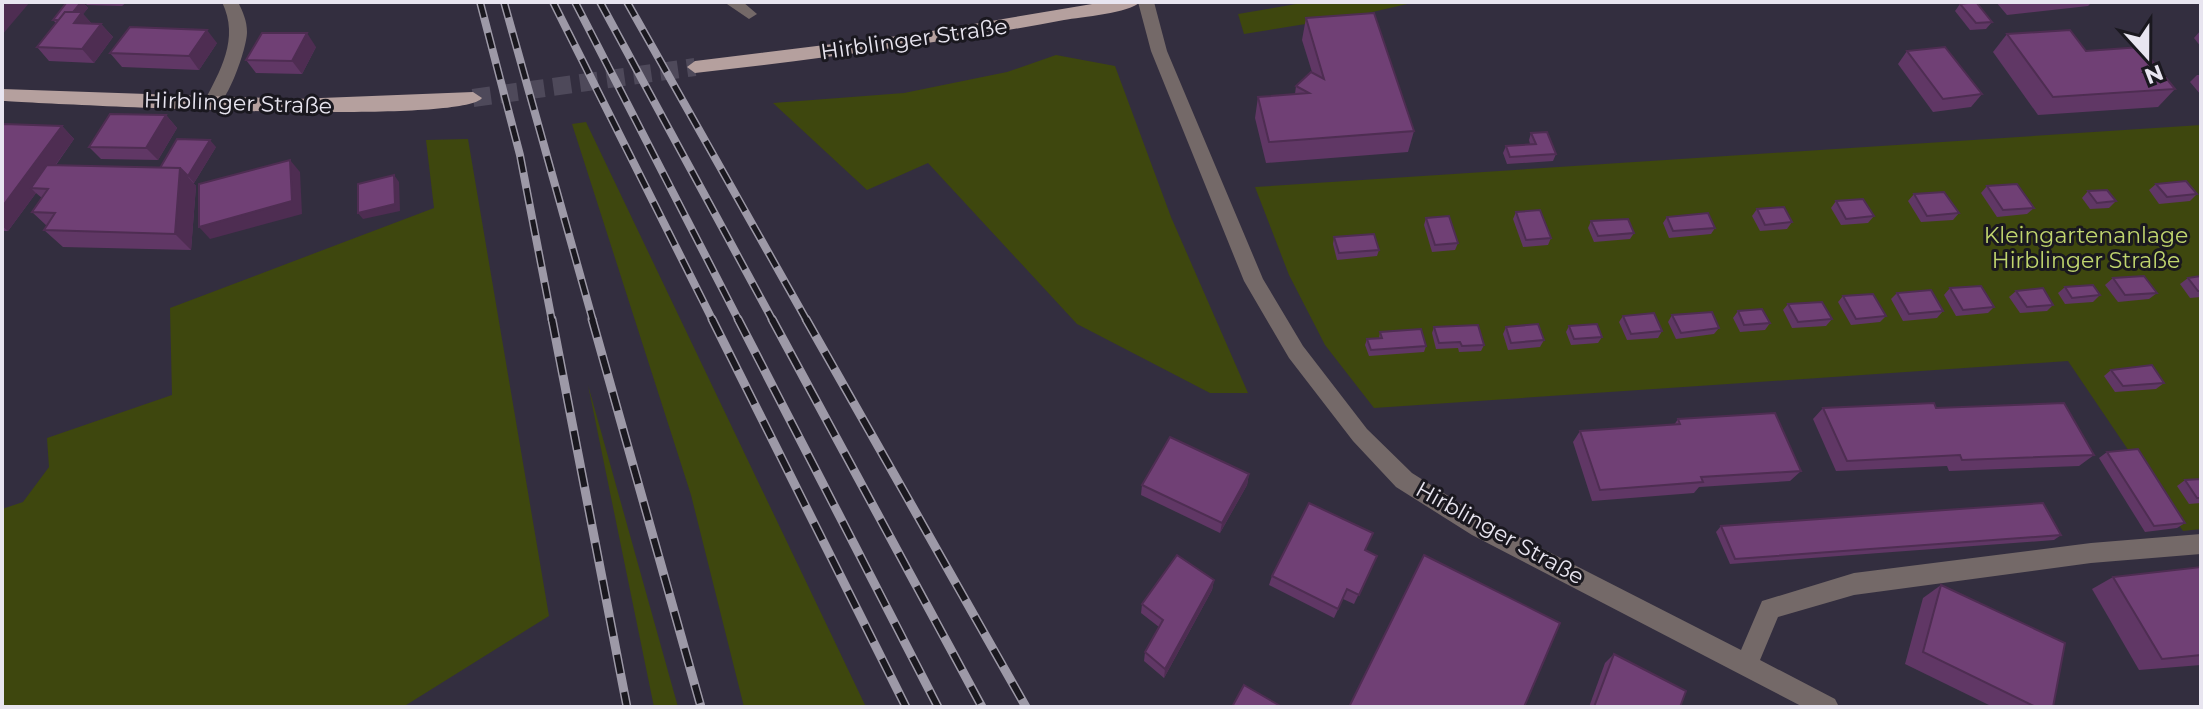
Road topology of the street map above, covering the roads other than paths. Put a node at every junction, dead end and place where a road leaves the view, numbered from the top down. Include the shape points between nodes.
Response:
1 (230, 2) edge
2 (732, 2) edge
3 (1132, 2) edge
4 (1146, 2) edge
5 (749, 14) dead end
6 (695, 67) tunnel mouth
7 (2, 95) edge
8 (473, 98) tunnel mouth
9 (212, 104) junction
10 (2201, 544) edge
11 (1747, 664) junction
12 (1827, 707) edge

1 - 9 street via 239,19 239,45
2 - 5 street
3 - 6 main road, Hirblinger Straße via 826,53
4 - 11 street, Hirblinger Straße via 1163,61 1254,281 1296,352 1360,435 1404,480 1480,528
7 - 9 main road, Hirblinger Straße
8 - 9 main road, Hirblinger Straße via 370,106
10 - 11 street via 1854,584 1770,609
11 - 12 street, Hirblinger Straße

